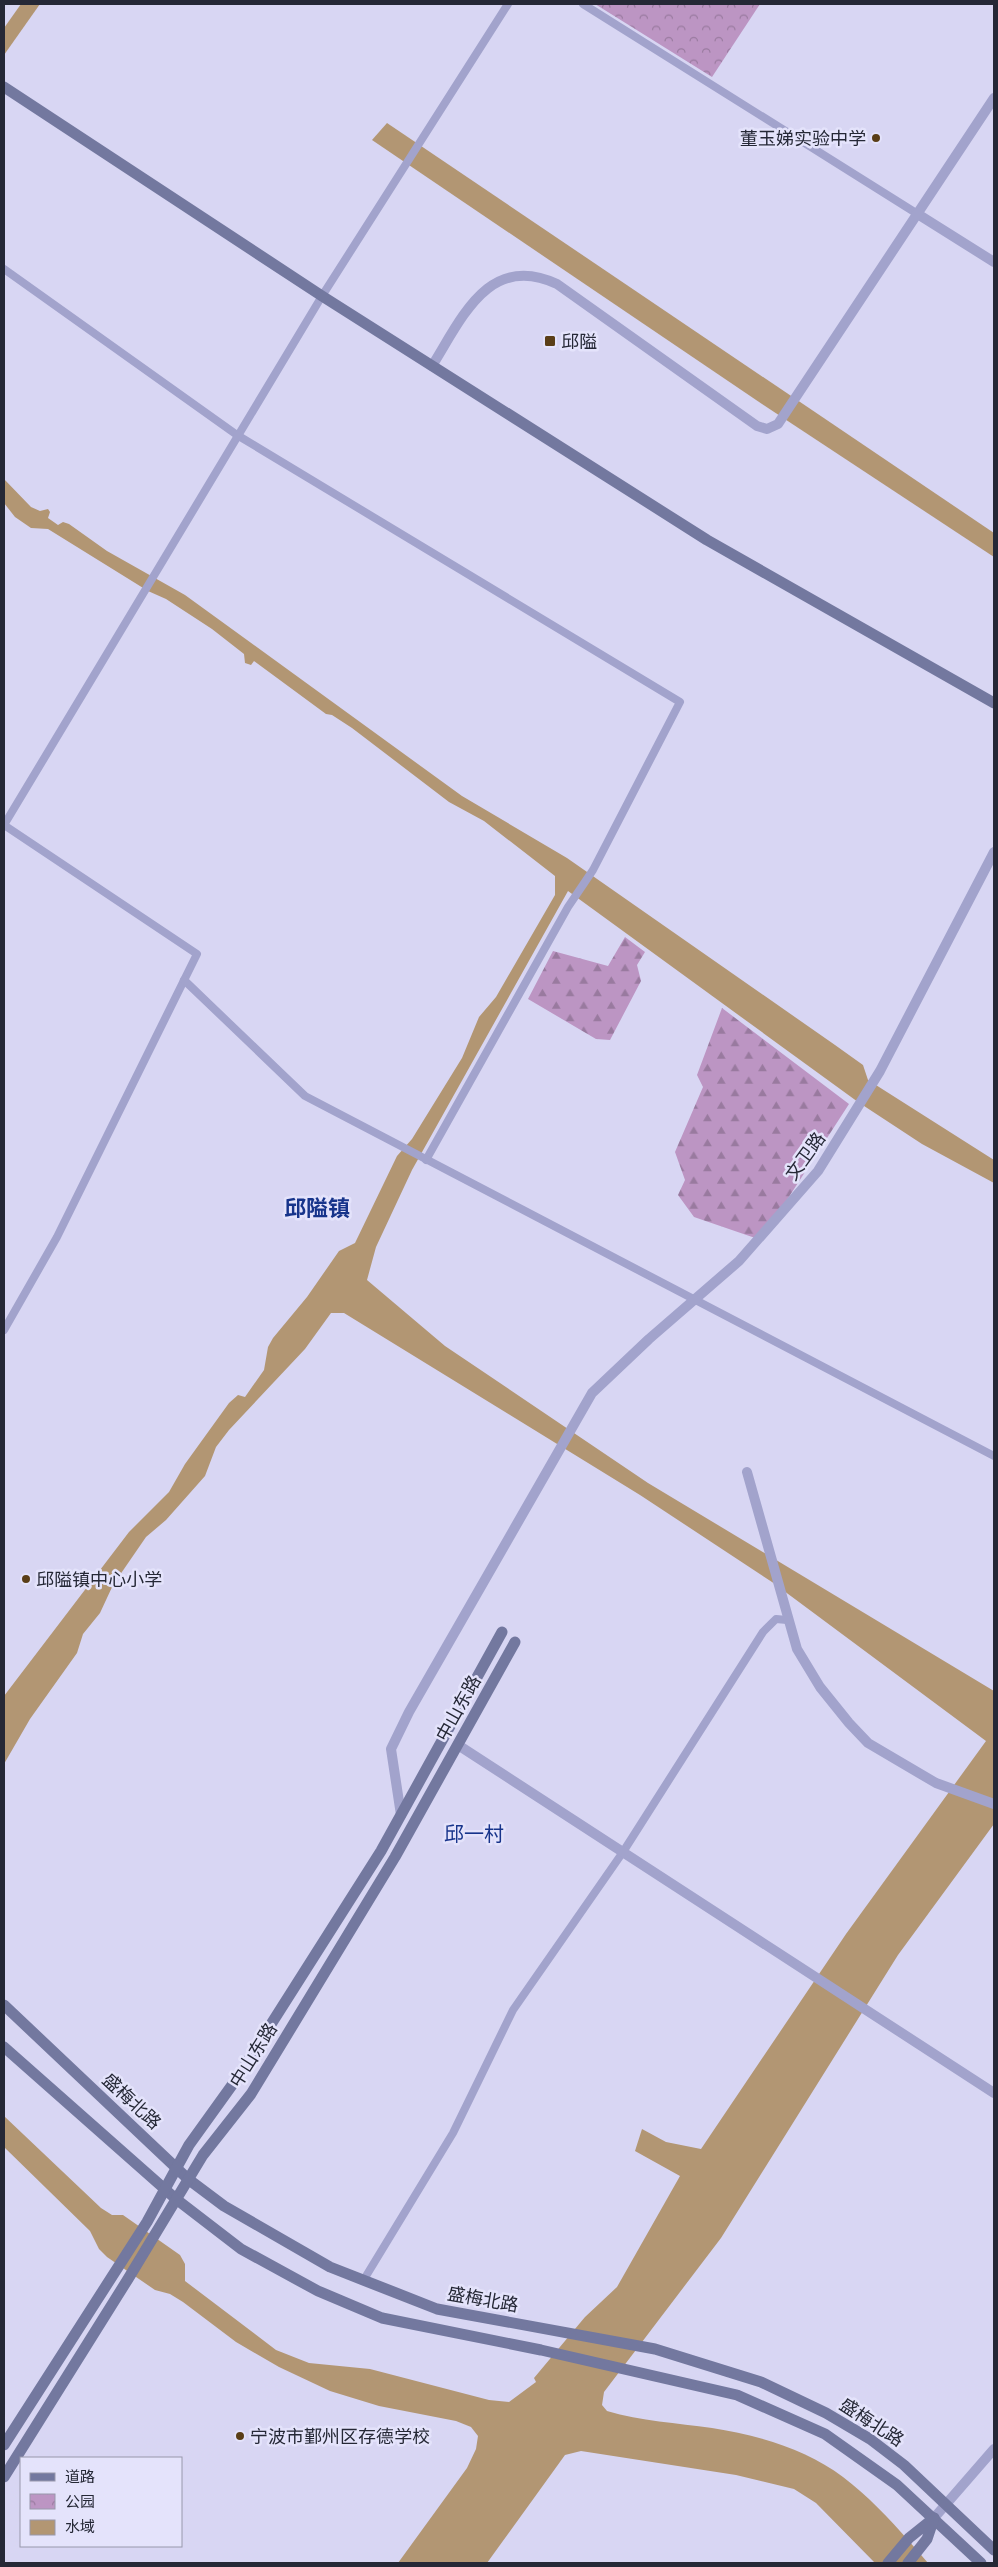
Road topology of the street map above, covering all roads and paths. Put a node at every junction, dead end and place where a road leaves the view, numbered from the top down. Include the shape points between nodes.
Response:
1 (508, 4) edge
2 (583, 4) edge
3 (4, 86) edge
4 (994, 98) edge
5 (916, 213) junction
6 (994, 262) edge
7 (4, 269) edge
8 (322, 296) junction
9 (432, 366) junction
10 (237, 435) junction
11 (994, 703) edge
12 (4, 825) edge
13 (994, 852) edge
14 (184, 980) junction
15 (426, 1160) junction
16 (4, 1330) edge
17 (994, 1456) edge
18 (747, 1472) dead end
19 (787, 1620) junction
20 (502, 1632) dead end
21 (515, 1642) dead end
22 (458, 1745) junction
23 (994, 1804) edge
24 (400, 1815) junction
25 (623, 1852) junction
26 (4, 2004) edge
27 (4, 2047) edge
28 (994, 2093) edge
29 (176, 2166) junction
30 (188, 2179) junction
31 (163, 2188) junction
32 (176, 2199) junction
33 (363, 2281) junction
34 (4, 2445) edge
35 (994, 2449) edge
36 (4, 2477) edge
37 (947, 2503) junction
38 (934, 2518) junction
39 (994, 2550) edge
40 (888, 2563) edge
41 (908, 2563) edge
42 (981, 2563) edge

1 - 8 street
2 - 5 street
3 - 8 main road
4 - 5 street
5 - 6 street
5 - 9 street via 778,424 767,429 757,426 557,284 541,276 519,274 481,292
7 - 10 street
8 - 9 main road
8 - 10 street
9 - 11 main road via 707,540
10 - 12 street
10 - 15 street via 680,702 593,870 568,907
12 - 14 street via 197,954
13 - 24 street, 文卫路 via 880,1071 818,1171 739,1260 592,1392 409,1712 392,1749
14 - 15 street via 305,1096
14 - 16 street via 57,1237
15 - 17 street
18 - 19 street
19 - 23 street via 797,1649 820,1687 868,1743 936,1783
19 - 25 street via 776,1619 763,1632
20 - 24 main road, 中山东路
21 - 22 main road, 中山东路
22 - 25 street
22 - 30 main road, 中山东路 via 395,1857 251,2094 203,2154
24 - 29 main road, 中山东路 via 381,1851 236,2081
25 - 28 street
25 - 33 street via 513,2010 453,2133
26 - 29 main road, 盛梅北路
27 - 31 main road, 盛梅北路
29 - 30 main road, 盛梅北路
29 - 31 main road, 中山东路
30 - 32 main road, 中山东路
30 - 33 main road, 盛梅北路 via 224,2206 330,2267
31 - 32 main road, 盛梅北路
31 - 34 main road, 中山东路 via 146,2222
32 - 36 main road, 中山东路
32 - 38 main road, 盛梅北路 via 241,2249 318,2290 382,2318 542,2350 737,2395 825,2434 897,2485
33 - 37 main road, 盛梅北路 via 437,2309 655,2349 761,2382 826,2413 884,2449
35 - 37 street
37 - 38 street
37 - 39 main road, 盛梅北路
38 - 40 main road via 909,2538
38 - 41 main road via 927,2539
38 - 42 main road, 盛梅北路

